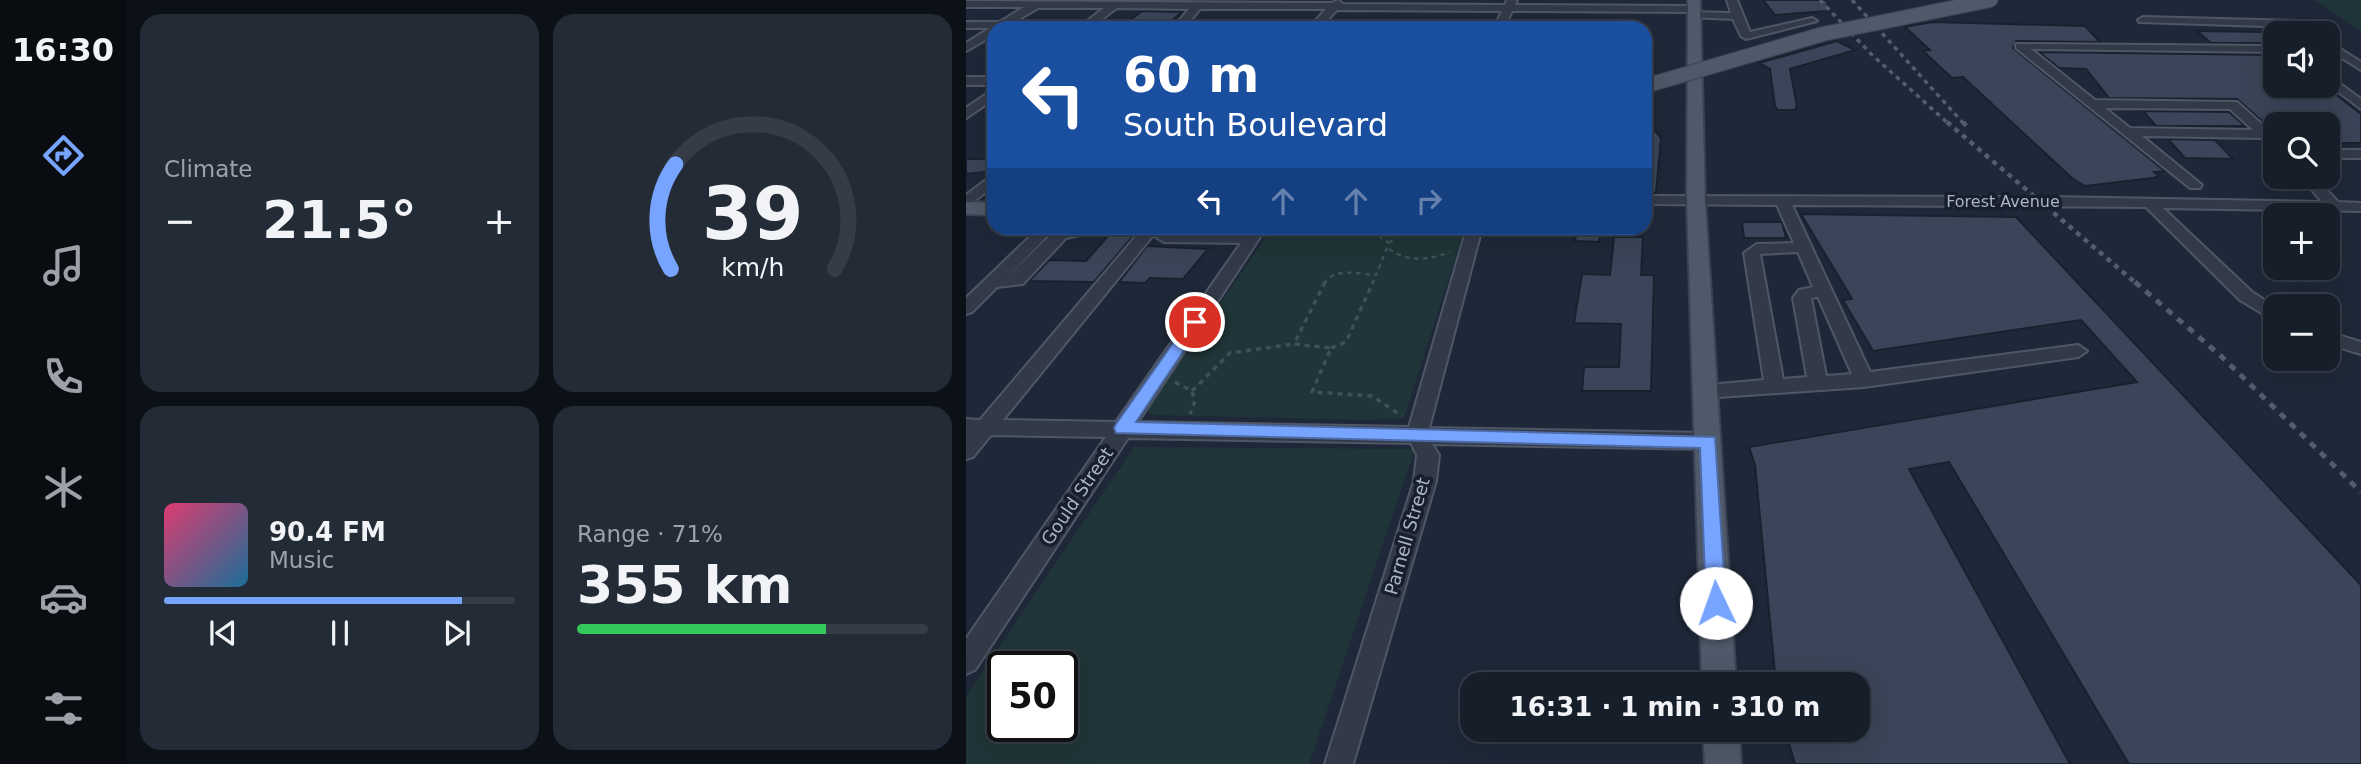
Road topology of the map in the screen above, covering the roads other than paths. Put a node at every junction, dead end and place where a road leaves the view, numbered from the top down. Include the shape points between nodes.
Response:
1 (1732, 0) edge
2 (1960, 0) edge
3 (1991, 0) edge
4 (1036, 4) junction
5 (1194, 4) edge
6 (1337, 4) edge
7 (1510, 4) edge
8 (1579, 4) edge
9 (1597, 4) edge
10 (1620, 4) edge
11 (1651, 4) edge
12 (968, 5) edge
13 (1115, 5) junction
14 (1694, 8) edge
15 (1020, 14) junction
16 (1051, 15) dead end
17 (1737, 16) junction
18 (2143, 20) dead end
19 (1009, 21) edge
20 (1093, 21) edge
21 (1183, 21) edge
22 (1321, 21) edge
23 (1502, 21) edge
24 (1812, 21) dead end
25 (2263, 23) edge
26 (966, 25) edge
27 (987, 27) edge
28 (987, 35) edge
29 (966, 48) edge
30 (2263, 49) edge
31 (2340, 52) edge
32 (2361, 67) edge
33 (1652, 76) edge
34 (966, 80) edge
35 (987, 81) edge
36 (1652, 84) edge
37 (2340, 88) edge
38 (987, 98) edge
39 (2092, 104) junction
40 (2361, 105) edge
41 (966, 114) edge
42 (2127, 132) junction
43 (2263, 132) edge
44 (2263, 139) edge
45 (2340, 154) edge
46 (2361, 155) edge
47 (987, 185) edge
48 (2195, 185) dead end
49 (2318, 189) edge
50 (973, 199) edge
51 (1652, 200) edge
52 (1696, 201) junction
53 (1783, 201) junction
54 (2331, 203) edge
55 (2151, 204) junction
56 (2263, 206) edge
57 (2340, 207) edge
58 (2361, 207) edge
59 (1046, 235) edge
60 (1145, 235) edge
61 (1166, 235) edge
62 (1195, 235) edge
63 (1254, 235) edge
64 (1473, 235) edge
65 (1804, 247) junction
66 (1823, 290) junction
67 (2263, 307) edge
68 (966, 308) edge
69 (2340, 342) edge
70 (2361, 348) edge
71 (2078, 351) dead end
72 (1864, 380) junction
73 (1818, 383) junction
74 (1775, 387) junction
75 (1704, 391) junction
76 (1409, 425) junction
77 (976, 427) edge
78 (1122, 428) junction
79 (1709, 441) junction
80 (966, 452) edge
81 (966, 661) edge
82 (1719, 672) edge
83 (1722, 742) edge
84 (1339, 764) edge
85 (1723, 764) edge

1 - 17 street
2 - 33 main road, bridge via 1808,32
3 - 36 main road, bridge via 1823,34
4 - 12 street
4 - 13 street
4 - 15 street
5 - 6 street
5 - 13 street
5 - 21 street
6 - 7 street
6 - 22 street
7 - 8 street
7 - 23 street
8 - 9 street
9 - 10 street
10 - 11 street
11 - 14 street
12 - 15 street
13 - 20 street
14 - 17 street
14 - 52 main road
15 - 16 street
15 - 19 street
17 - 24 street via 1746,36
18 - 25 street
26 - 27 street
28 - 29 street
30 - 39 street via 2020,46
31 - 32 street
34 - 35 street
37 - 40 street
38 - 41 street
39 - 42 street
39 - 43 street via 2234,105
42 - 44 street
42 - 48 street
45 - 46 street
47 - 50 street
49 - 54 street
51 - 52 street, Forest Avenue
52 - 53 street, Forest Avenue
52 - 75 main road
53 - 55 street, Forest Avenue
53 - 65 street
55 - 56 street, Forest Avenue
55 - 67 street
57 - 58 street, Forest Avenue
59 - 68 street
60 - 77 street
61 - 62 street
63 - 78 street, Gould Street
64 - 76 street
65 - 66 street
65 - 74 street via 1752,253
66 - 72 street
66 - 73 street via 1802,298
69 - 70 street
71 - 72 street
72 - 73 street
73 - 74 street
74 - 75 street
75 - 79 main road
76 - 78 street
76 - 79 street
76 - 84 street, Parnell Street via 1428,455 1425,481
77 - 78 street
77 - 80 street
78 - 81 street, Gould Street
79 - 82 main road
83 - 85 main road

